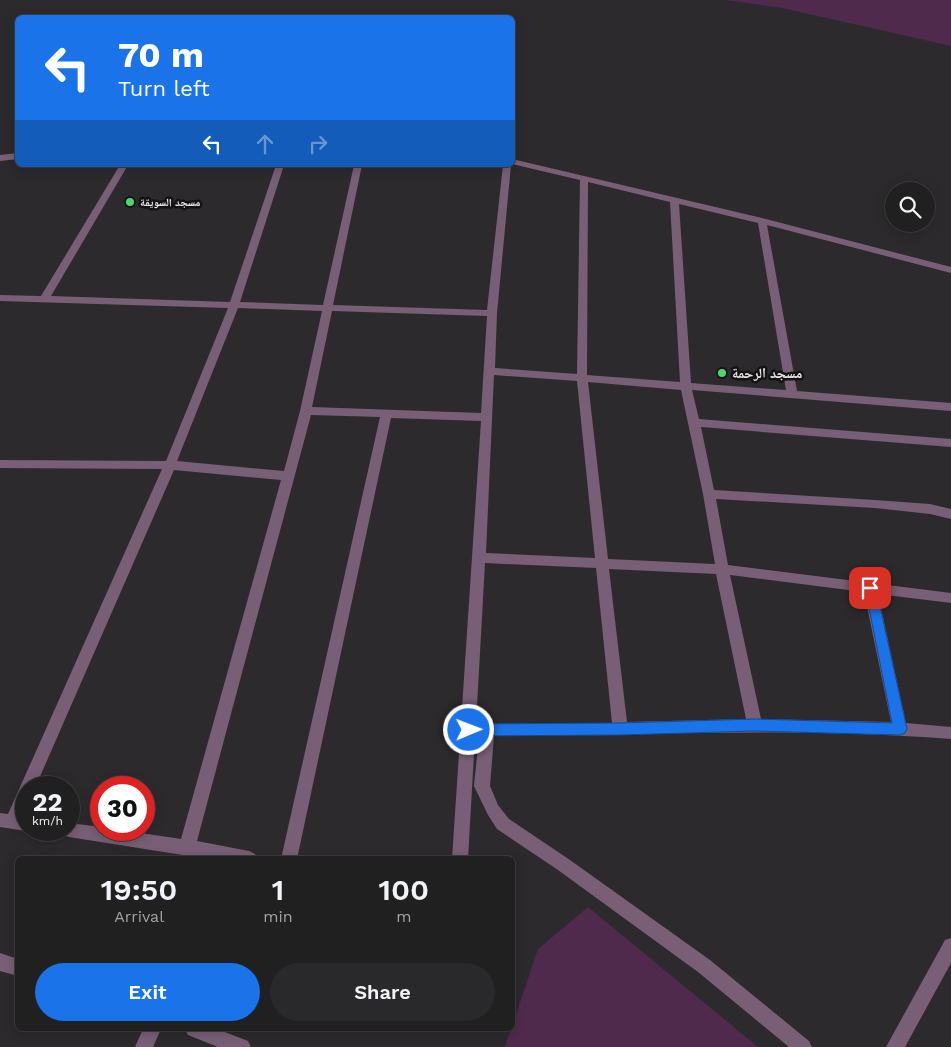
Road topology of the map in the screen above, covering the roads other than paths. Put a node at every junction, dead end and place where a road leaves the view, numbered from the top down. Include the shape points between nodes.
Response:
1 (15, 156) edge
2 (0, 158) edge
3 (515, 162) edge
4 (123, 167) edge
5 (279, 167) edge
6 (358, 167) edge
7 (507, 167) edge
8 (584, 178) junction
9 (674, 200) junction
10 (762, 221) junction
11 (951, 270) edge
12 (0, 298) edge
13 (44, 299) junction
14 (234, 305) junction
15 (328, 308) junction
16 (492, 313) junction
17 (489, 370) junction
18 (582, 378) junction
19 (686, 386) junction
20 (792, 394) junction
21 (951, 406) edge
22 (306, 412) junction
23 (386, 414) junction
24 (488, 416) junction
25 (694, 423) junction
26 (951, 443) edge
27 (0, 464) edge
28 (170, 465) junction
29 (288, 476) junction
30 (709, 494) junction
31 (951, 514) edge
32 (479, 558) junction
33 (602, 564) junction
34 (722, 569) junction
35 (870, 588) junction
36 (951, 598) edge
37 (755, 725) junction
38 (620, 729) junction
39 (900, 729) junction
40 (469, 730) junction
41 (487, 730) junction
42 (951, 733) edge
43 (33, 776) edge
44 (80, 831) edge
45 (187, 846) junction
46 (235, 856) edge
47 (290, 856) edge
48 (460, 856) edge
49 (951, 946) edge
50 (0, 962) edge
51 (15, 967) edge
52 (151, 1031) edge
53 (199, 1031) edge
54 (144, 1047) edge
55 (242, 1047) edge
56 (803, 1047) edge
57 (895, 1047) edge

1 - 2 street
3 - 8 street
4 - 13 street
5 - 14 street
6 - 15 street
7 - 16 street
8 - 9 street
8 - 18 street
9 - 10 street
9 - 19 street
10 - 11 street
10 - 20 street
12 - 13 street
13 - 14 street
14 - 15 street
14 - 28 street
15 - 16 street
15 - 22 street
16 - 17 street
17 - 18 street
17 - 24 street
18 - 19 street
18 - 33 street
19 - 20 street
19 - 25 street
20 - 21 street
22 - 23 street
22 - 29 street
23 - 24 street
23 - 47 street
24 - 32 street
25 - 26 street
25 - 30 street
27 - 28 street
28 - 29 street
28 - 43 street
29 - 45 street
30 - 31 street via 874,504
30 - 34 street
32 - 33 street
32 - 40 street
33 - 34 street
33 - 38 street
34 - 35 street
34 - 37 street
35 - 36 street
35 - 39 street
37 - 38 street
37 - 39 street
38 - 41 street
39 - 42 street
40 - 41 street
40 - 48 street
41 - 56 street via 482,786 503,824 704,966
44 - 45 street
45 - 46 street
49 - 57 street
50 - 51 street
52 - 54 street
53 - 55 street

